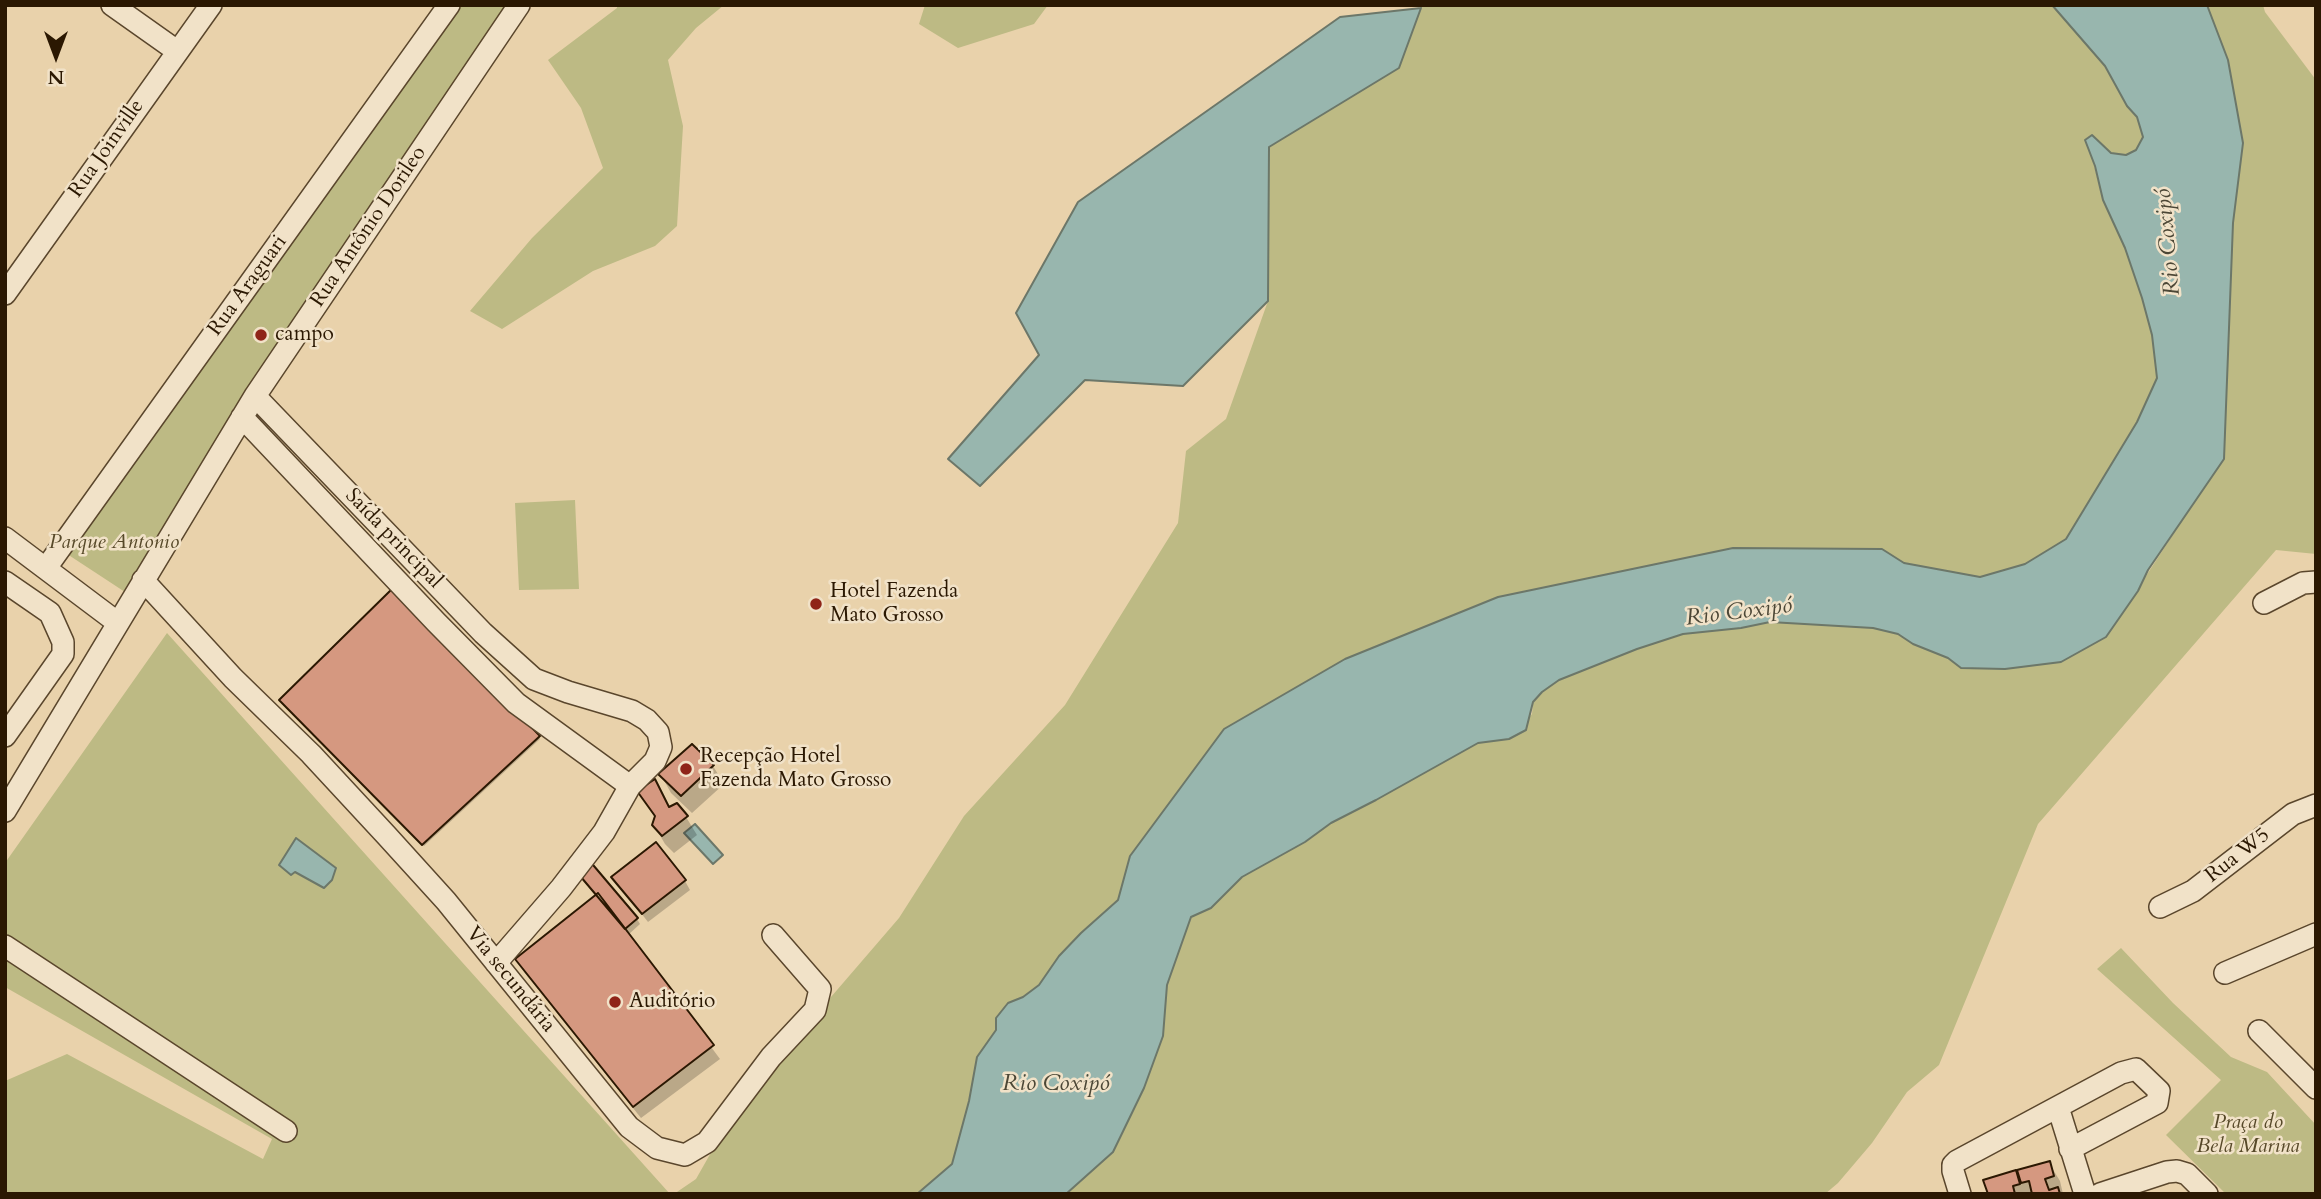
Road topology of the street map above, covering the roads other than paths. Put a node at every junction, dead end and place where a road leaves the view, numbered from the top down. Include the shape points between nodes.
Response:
1 (112, 5) edge
2 (211, 5) edge
3 (449, 5) edge
4 (519, 5) edge
5 (177, 51) junction
6 (5, 294) edge
7 (255, 396) junction
8 (242, 417) junction
9 (324, 468) junction
10 (307, 484) junction
11 (384, 529) junction
12 (5, 538) edge
13 (366, 546) junction
14 (407, 554) junction
15 (46, 568) junction
16 (387, 570) junction
17 (143, 580) junction
18 (5, 582) edge
19 (2316, 582) edge
20 (434, 583) junction
21 (417, 600) junction
22 (455, 603) junction
23 (2264, 603) dead end
24 (436, 622) junction
25 (118, 623) junction
26 (483, 633) junction
27 (464, 649) junction
28 (503, 650) junction
29 (483, 670) junction
30 (534, 679) junction
31 (516, 702) junction
32 (5, 736) edge
33 (629, 786) junction
34 (2316, 806) edge
35 (5, 811) edge
36 (2161, 907) dead end
37 (774, 934) dead end
38 (2316, 934) edge
39 (5, 946) edge
40 (496, 963) junction
41 (2225, 973) dead end
42 (2259, 1031) dead end
43 (2316, 1088) edge
44 (2058, 1107) junction
45 (286, 1131) dead end
46 (2070, 1149) junction
47 (1960, 1194) edge
48 (2085, 1194) edge
49 (2100, 1194) edge
50 (2207, 1194) edge

1 - 5 street
2 - 5 street, Rua Joinville
3 - 15 street, Rua Araguari
4 - 7 street, Rua Antônio Dorileo
5 - 6 street, Rua Joinville
7 - 8 street, Rua Antônio Dorileo
7 - 9 street, Saída principal
8 - 10 street
8 - 17 street, Rua Antônio Dorileo
9 - 10 street
9 - 11 street, Saída principal
10 - 13 street
11 - 13 street
11 - 14 street, Saída principal
12 - 15 street
13 - 16 street
14 - 16 street
14 - 20 street, Saída principal
15 - 25 street
16 - 21 street
17 - 25 street, Rua Antônio Dorileo
17 - 40 street, Via secundária via 387,836
18 - 32 street via 50,613 63,642 63,654
19 - 23 street via 2303,583
20 - 21 street
20 - 22 street, Saída principal
21 - 24 street
22 - 24 street
22 - 26 street, Saída principal
24 - 27 street
25 - 35 street, Rua Antônio Dorileo
26 - 27 street
26 - 28 street, Saída principal
27 - 29 street
28 - 29 street
28 - 30 street, Saída principal
29 - 31 street
30 - 31 street
30 - 33 street via 632,711 659,732 661,747 655,761
31 - 33 street
33 - 40 street via 604,832
34 - 36 street, Rua W5 via 2293,814 2193,891
37 - 40 street, Via secundária via 820,989 816,1010 771,1057 707,1142 685,1155 657,1148 629,1127
38 - 41 street
39 - 45 street
42 - 43 street
44 - 46 street
44 - 46 street via 2129,1069 2136,1069 2159,1091 2157,1103
44 - 47 street via 1957,1161 1953,1171
46 - 48 street
49 - 50 street via 2177,1171 2187,1174

